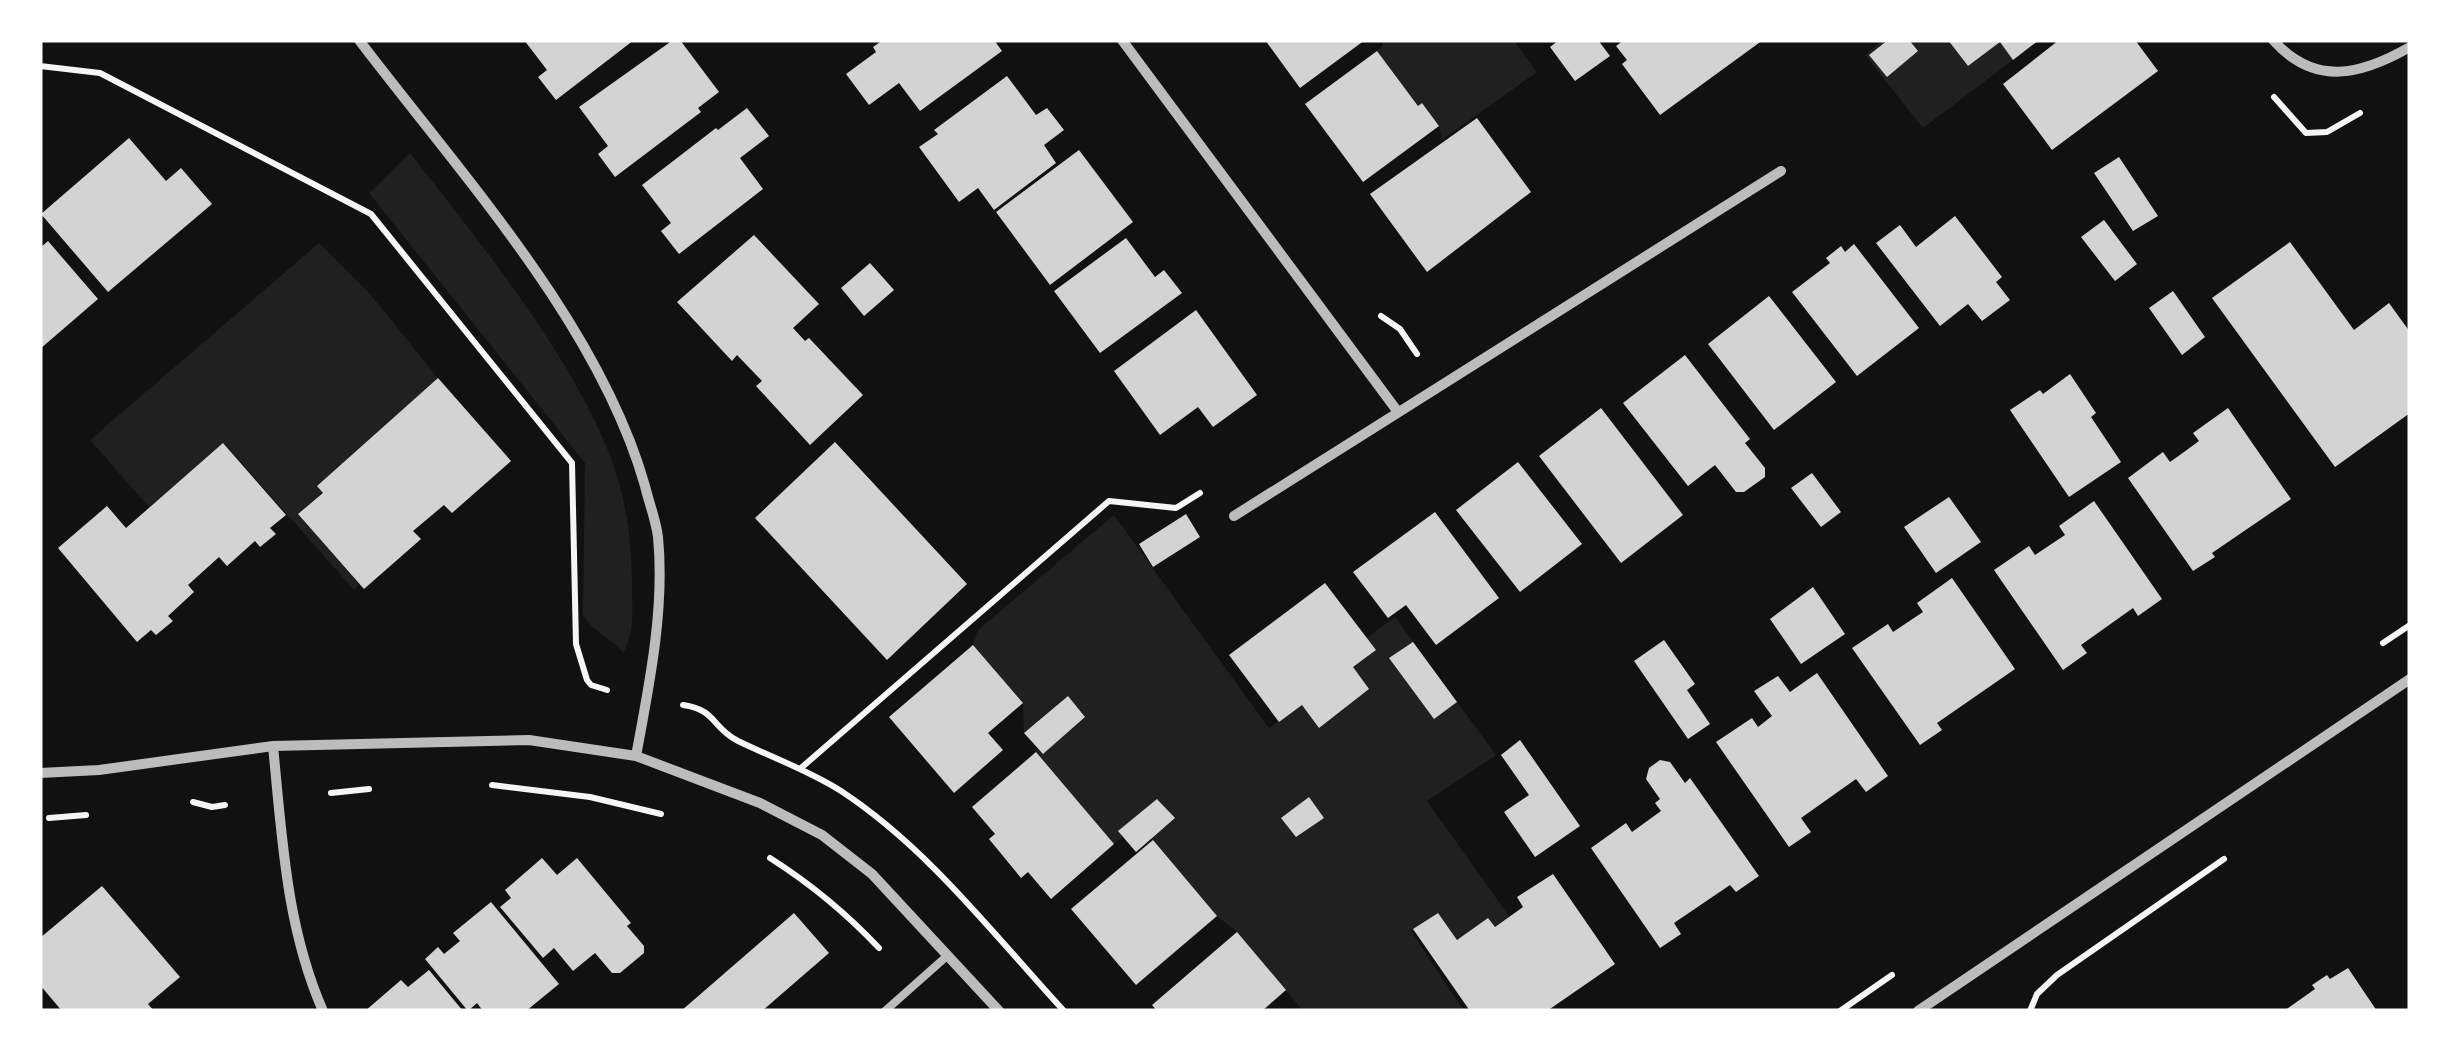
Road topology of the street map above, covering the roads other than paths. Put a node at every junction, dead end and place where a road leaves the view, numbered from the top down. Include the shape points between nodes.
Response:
1 (359, 40) edge
2 (1122, 40) edge
3 (2272, 40) edge
4 (2410, 47) edge
5 (1781, 171) dead end
6 (1398, 412) junction
7 (1234, 516) road end
8 (2410, 679) edge
9 (273, 746) junction
10 (636, 756) junction
11 (40, 773) edge
12 (947, 956) junction
13 (1922, 1010) edge
14 (323, 1011) edge
15 (885, 1011) edge
16 (999, 1011) edge

1 - 10 street via 526,258 584,346 626,430 658,540
2 - 6 street
3 - 4 street via 2322,72 2364,70
5 - 6 street
6 - 7 street
8 - 13 street
9 - 10 street via 529,740
9 - 11 street
9 - 14 street via 288,895
10 - 12 street via 760,803 822,835 872,874
12 - 15 lane
12 - 16 street

